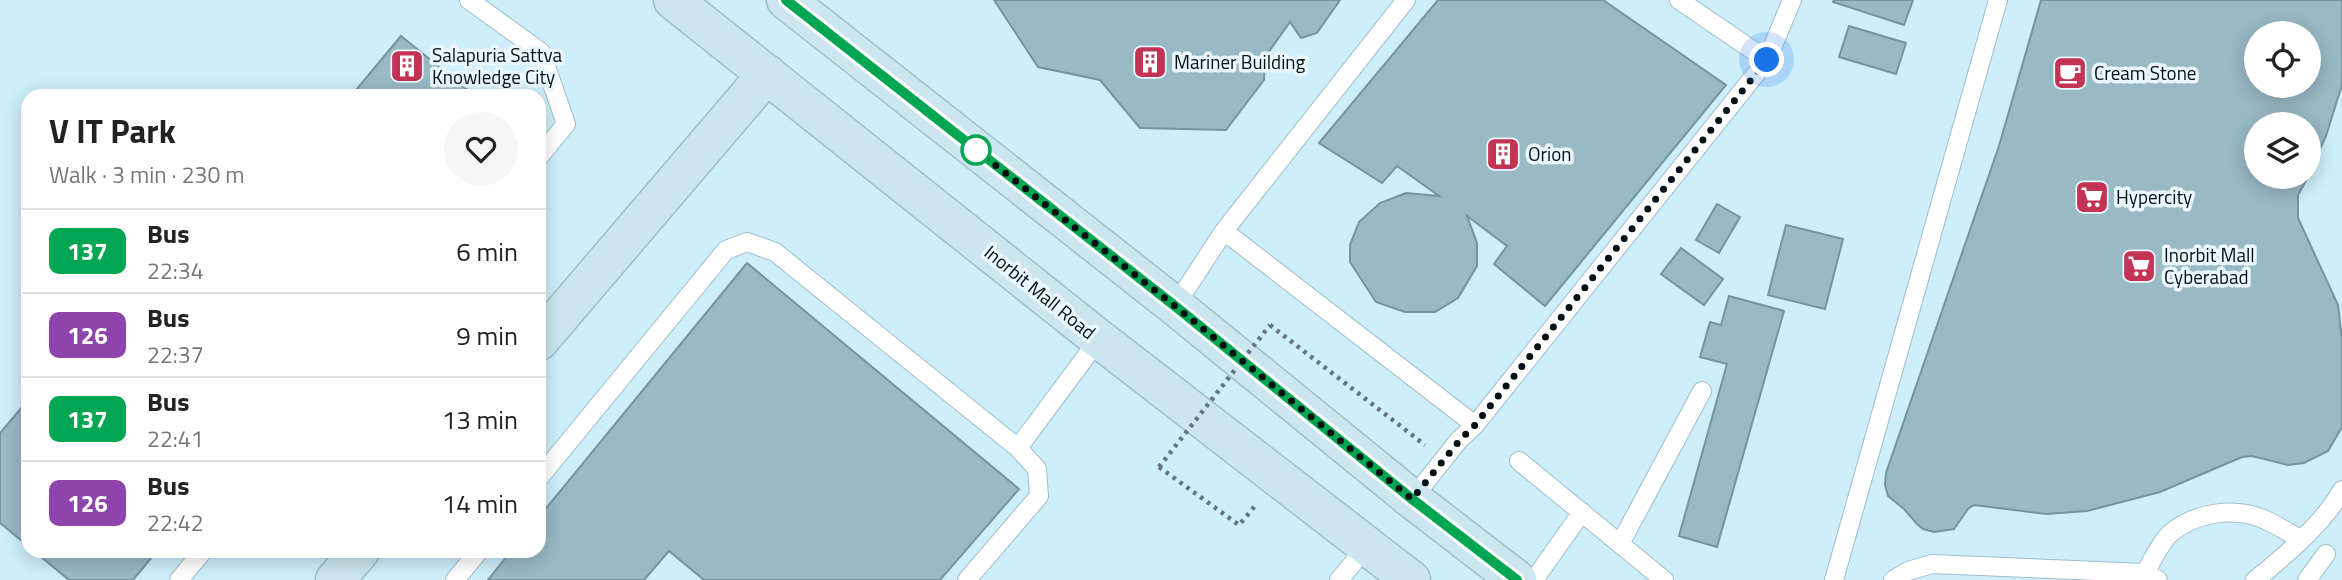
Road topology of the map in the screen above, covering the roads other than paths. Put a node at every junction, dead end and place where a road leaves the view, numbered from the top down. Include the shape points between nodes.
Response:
1 (469, 0) edge
2 (673, 0) edge
3 (786, 0) edge
4 (1406, 0) edge
5 (1679, 0) edge
6 (1792, 0) edge
7 (1998, 0) edge
8 (1767, 60) junction
9 (767, 74) junction
10 (546, 148) edge
11 (1224, 231) junction
12 (1175, 306) junction
13 (546, 333) edge
14 (1099, 339) junction
15 (1702, 391) dead end
16 (1475, 425) junction
17 (1018, 448) junction
18 (1519, 461) dead end
19 (546, 469) edge
20 (2342, 489) edge
21 (1412, 499) junction
22 (1582, 512) junction
23 (2300, 539) junction
24 (1620, 544) junction
25 (1367, 546) junction
26 (2326, 554) dead end
27 (197, 558) edge
28 (354, 558) edge
29 (473, 558) edge
30 (2151, 577) edge
31 (179, 580) edge
32 (335, 580) edge
33 (455, 580) edge
34 (967, 580) edge
35 (1339, 580) edge
36 (1411, 580) edge
37 (1517, 580) edge
38 (1534, 580) edge
39 (1664, 580) edge
40 (1834, 580) edge
41 (1893, 580) edge
42 (2255, 580) edge
43 (2307, 580) edge

1 - 10 lane via 541,52 566,124
2 - 9 main road, Inorbit Mall Road
3 - 12 main road
4 - 11 lane
5 - 8 lane
6 - 8 lane
7 - 40 lane
8 - 16 lane
9 - 13 main road
9 - 14 main road, Inorbit Mall Road
11 - 12 lane
11 - 16 lane
12 - 21 main road
14 - 17 lane
14 - 25 main road, Inorbit Mall Road
15 - 24 lane
16 - 21 lane
17 - 19 lane via 775,252 747,242 726,250
17 - 34 lane via 1037,469 1039,496
18 - 22 lane
20 - 23 lane via 2333,506
21 - 37 main road
22 - 24 lane
22 - 38 lane
23 - 30 lane via 2263,518 2241,512 2214,513 2170,533
23 - 42 lane
24 - 39 lane
25 - 35 lane
25 - 36 main road, Inorbit Mall Road
26 - 43 lane
27 - 31 lane
28 - 32 main road
29 - 33 lane
30 - 41 lane via 1932,564

